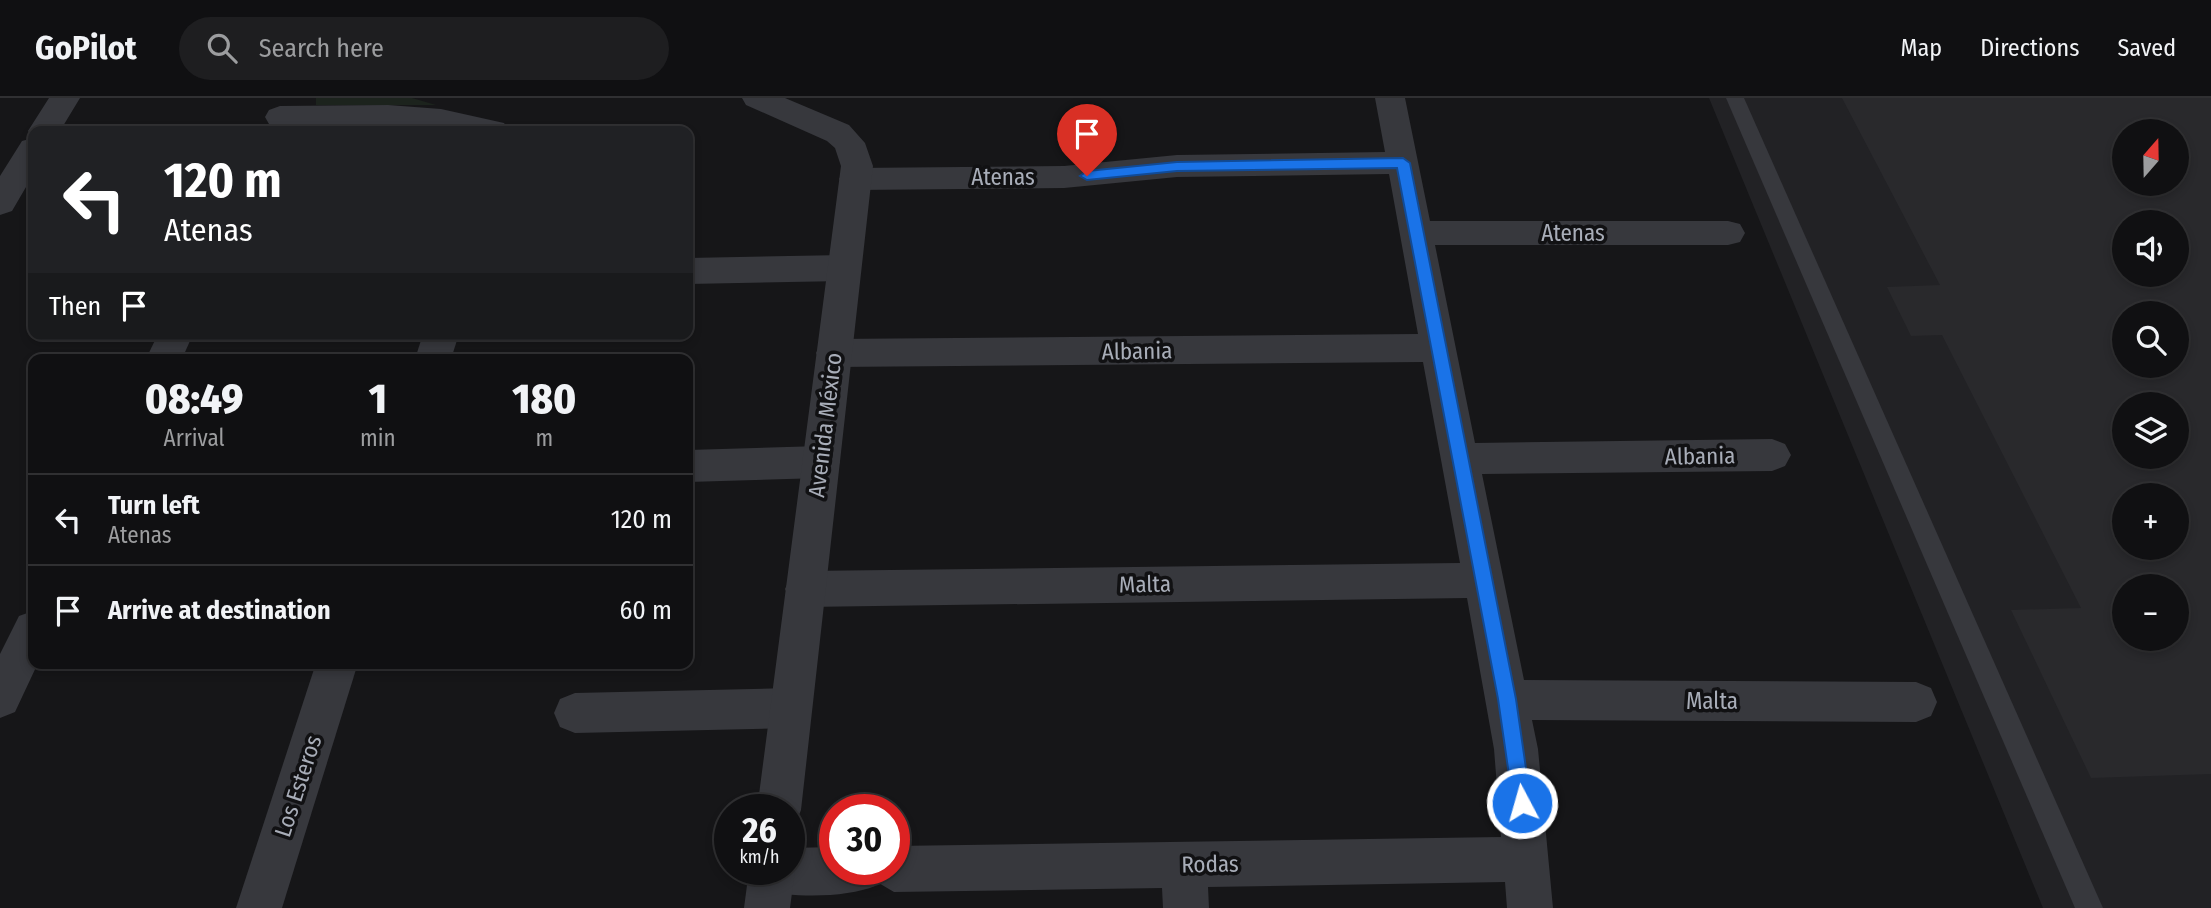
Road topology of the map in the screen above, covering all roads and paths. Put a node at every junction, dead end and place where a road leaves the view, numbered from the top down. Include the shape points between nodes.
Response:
1 (65, 98) edge
2 (757, 98) edge
3 (1390, 98) edge
4 (1735, 98) edge
5 (281, 116) edge
6 (47, 126) edge
7 (475, 126) edge
8 (28, 157) edge
9 (1403, 163) junction
10 (855, 178) junction
11 (0, 203) edge
12 (1417, 233) junction
13 (1728, 233) dead end
14 (844, 268) junction
15 (693, 271) edge
16 (1439, 348) junction
17 (834, 354) junction
18 (1772, 455) dead end
19 (1461, 459) junction
20 (821, 462) junction
21 (693, 466) edge
22 (1484, 580) junction
23 (806, 589) junction
24 (28, 639) edge
25 (335, 669) edge
26 (0, 698) edge
27 (1507, 699) junction
28 (1916, 702) dead end
29 (791, 708) junction
30 (575, 713) dead end
31 (781, 794) edge
32 (1526, 859) junction
33 (910, 870) edge
34 (1185, 886) edge
35 (259, 908) edge
36 (1530, 908) edge
37 (2089, 908) edge

1 - 6 street
2 - 10 street, Avenida México via 838,133 855,154
3 - 9 street
4 - 37 lane
5 - 7 street via 447,118
8 - 11 street
9 - 10 street, Atenas via 1177,166 1064,177
9 - 12 street
10 - 14 street, Avenida México
12 - 13 street, Atenas
12 - 16 street
14 - 15 street
14 - 17 street, Avenida México
16 - 17 street, Albania
16 - 19 street
17 - 20 street, Avenida México
18 - 19 street, Albania
19 - 22 street
20 - 21 street
20 - 23 street, Avenida México
22 - 23 street, Malta
22 - 27 street
23 - 29 street, Avenida México
24 - 26 street
25 - 35 street, Los Esteros
27 - 28 street, Malta
27 - 32 street
29 - 30 street
29 - 31 street, Avenida México
32 - 34 street, Rodas
32 - 36 street
33 - 34 street, Rodas

